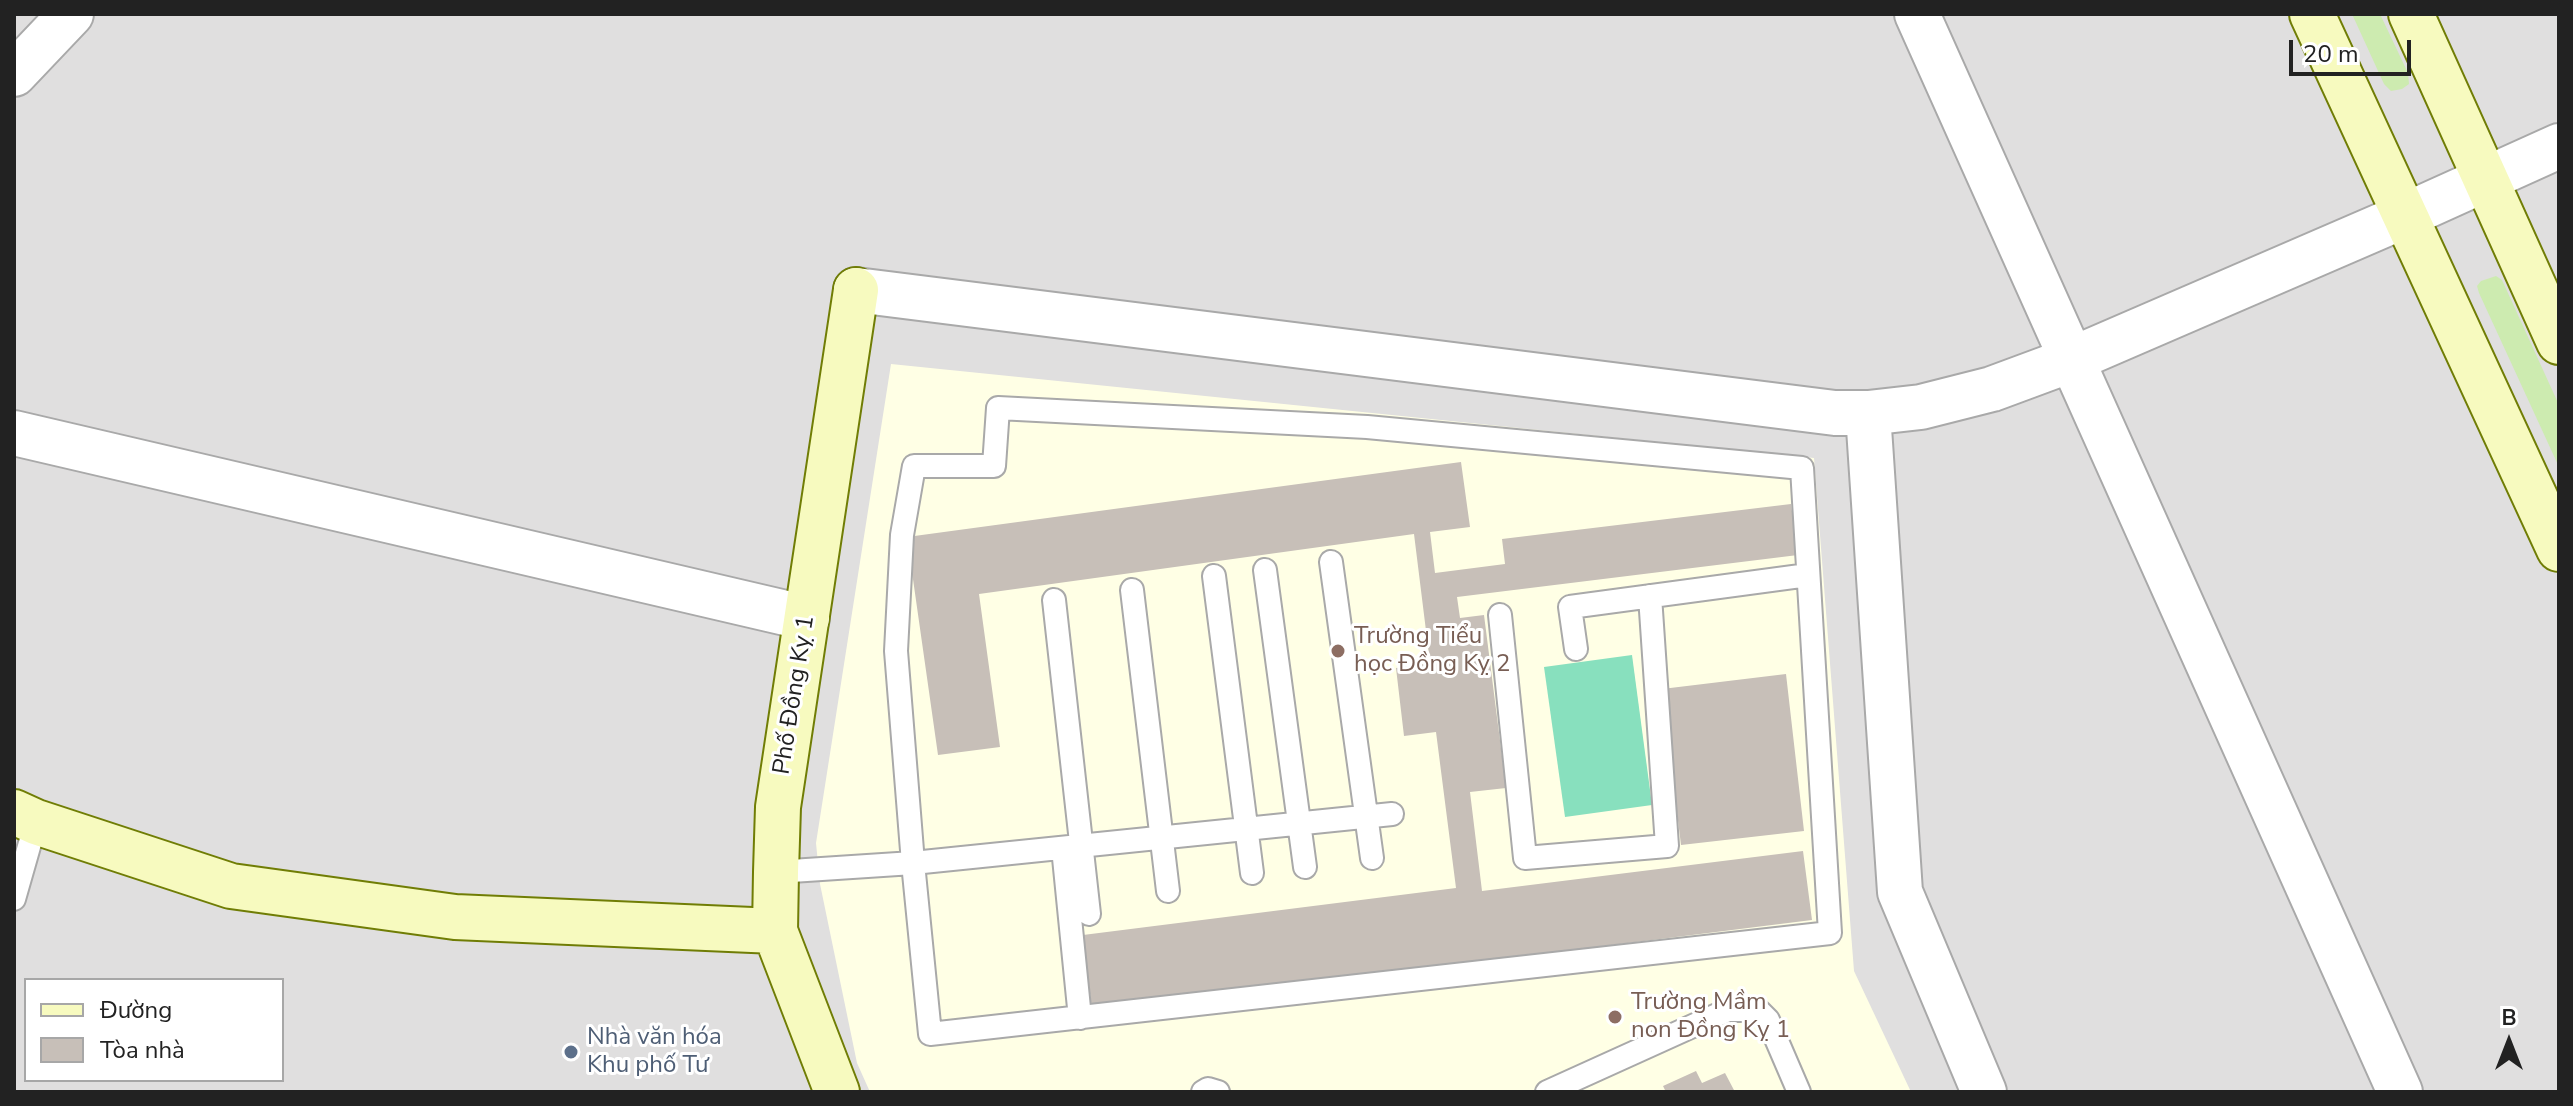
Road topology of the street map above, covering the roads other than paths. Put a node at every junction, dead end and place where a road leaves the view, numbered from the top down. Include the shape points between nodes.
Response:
1 (71, 14) edge
2 (1917, 14) edge
3 (2312, 14) edge
4 (2411, 14) edge
5 (14, 74) edge
6 (2559, 146) edge
7 (2484, 179) junction
8 (2404, 216) junction
9 (2559, 342) edge
10 (2073, 359) junction
11 (1868, 413) junction
12 (14, 433) edge
13 (2559, 549) edge
14 (1331, 562) dead end
15 (1265, 570) dead end
16 (1808, 575) junction
17 (1214, 576) dead end
18 (1132, 590) dead end
19 (1650, 596) junction
20 (1054, 600) dead end
21 (1500, 615) dead end
22 (807, 618) junction
23 (1576, 649) dead end
24 (1392, 814) dead end
25 (25, 817) edge
26 (1367, 817) junction
27 (1299, 824) junction
28 (1246, 829) junction
29 (1161, 838) junction
30 (1072, 847) junction
31 (1372, 858) dead end
32 (913, 863) junction
33 (1305, 867) dead end
34 (776, 872) junction
35 (1252, 873) dead end
36 (1168, 891) dead end
37 (14, 899) edge
38 (1089, 914) dead end
39 (775, 931) junction
40 (1080, 1018) junction
41 (837, 1092) edge
42 (1203, 1092) edge
43 (1218, 1092) edge
44 (1547, 1092) edge
45 (1799, 1092) edge
46 (1984, 1092) edge
47 (2400, 1092) edge

1 - 5 street
2 - 10 street
3 - 8 street
4 - 7 street
6 - 7 street
7 - 8 street
7 - 9 street
8 - 10 street
8 - 13 street
10 - 11 street via 1992,389 1921,407
10 - 47 street
11 - 22 street, Phố Đồng Kỵ 1 via 856,290
11 - 46 street via 1900,892
12 - 22 street
14 - 26 lane
15 - 27 lane
16 - 19 lane
16 - 32 lane via 1802,468 1367,427 998,408 994,466 914,466 902,535 896,651
16 - 40 lane via 1830,933
17 - 28 lane
18 - 29 lane
19 - 21 lane via 1667,846 1525,858
19 - 23 lane via 1570,607
20 - 30 lane
22 - 34 street, Phố Đồng Kỵ 1 via 778,807
24 - 26 lane
25 - 37 lane
25 - 39 street via 231,886 455,917
26 - 27 lane
26 - 31 lane
27 - 28 lane
27 - 33 lane
28 - 29 lane
28 - 35 lane
29 - 30 lane
29 - 36 lane
30 - 32 lane
30 - 38 lane
30 - 40 lane
32 - 34 lane
32 - 40 lane via 930,1034
34 - 39 street, Phố Đồng Kỵ 1
39 - 41 street, Phố Đồng Kỵ 1
42 - 43 lane
44 - 45 lane via 1728,1010 1758,1010 1768,1020

